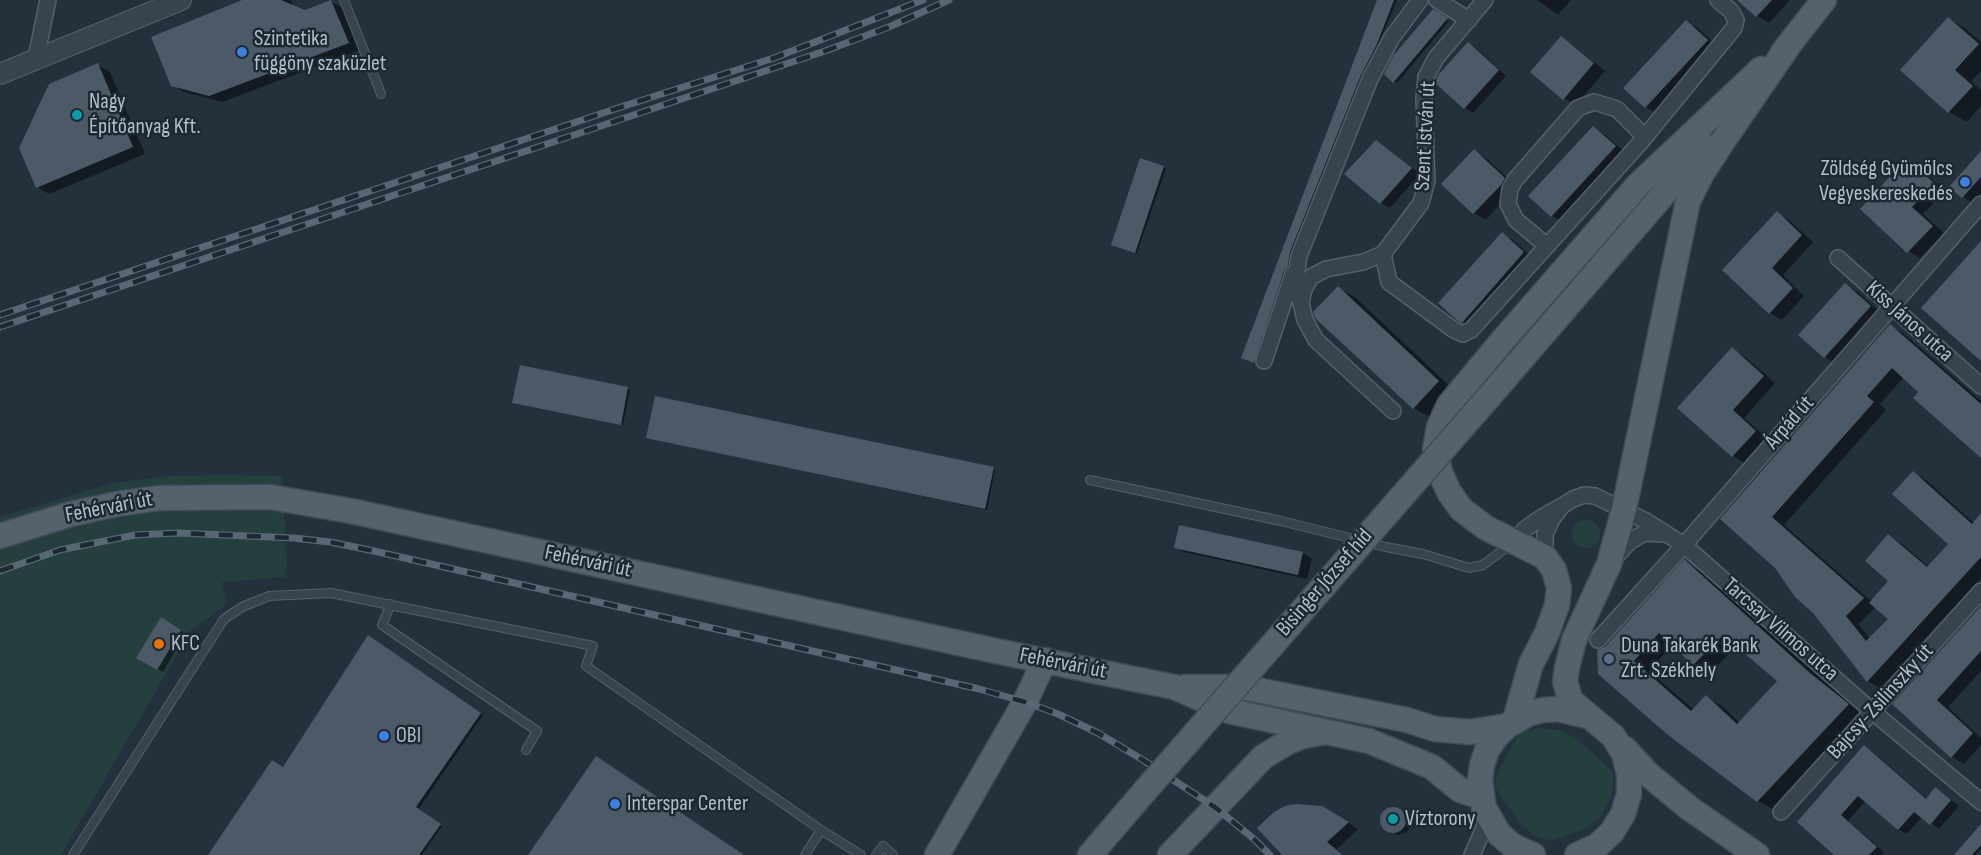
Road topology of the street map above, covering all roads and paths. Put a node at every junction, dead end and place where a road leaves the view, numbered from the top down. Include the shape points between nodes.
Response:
1 (48, 0) edge
2 (181, 0) edge
3 (344, 0) edge
4 (1420, 0) edge
5 (1437, 0) edge
6 (1485, 0) edge
7 (1718, 0) edge
8 (1824, 0) edge
9 (1468, 20) junction
10 (1793, 39) junction
11 (36, 58) junction
12 (0, 74) edge
13 (381, 94) dead end
14 (1645, 137) junction
15 (1981, 204) edge
16 (1547, 246) junction
17 (1383, 254) junction
18 (1299, 256) junction
19 (1838, 258) dead end
20 (1301, 303) junction
21 (1891, 306) junction
22 (1264, 361) dead end
23 (1981, 386) edge
24 (1393, 411) dead end
25 (1090, 480) dead end
26 (1562, 506) junction
27 (1624, 509) junction
28 (1668, 534) junction
29 (0, 536) edge
30 (1512, 543) junction
31 (1684, 545) junction
32 (1545, 557) junction
33 (1609, 564) junction
34 (1981, 591) edge
35 (391, 604) junction
36 (1598, 640) dead end
37 (1045, 660) junction
38 (1174, 687) junction
39 (1873, 712) junction
40 (1587, 716) junction
41 (1511, 723) junction
42 (1326, 733) junction
43 (1613, 736) junction
44 (526, 750) dead end
45 (1981, 802) edge
46 (1485, 808) junction
47 (1781, 812) dead end
48 (821, 830) junction
49 (73, 855) edge
50 (805, 855) edge
51 (861, 855) edge
52 (876, 855) edge
53 (893, 855) edge
54 (937, 855) edge
55 (1090, 855) edge
56 (1170, 855) edge
57 (1472, 855) edge
58 (1533, 855) edge
59 (1578, 855) edge
60 (1757, 855) edge

1 - 11 street
2 - 11 street
3 - 13 lane
4 - 18 street via 1391,39 1370,79
5 - 9 street
6 - 9 street, Szent István út
7 - 14 street via 1736,20 1734,28
8 - 10 main road
9 - 17 street, Szent István út via 1436,58 1426,77 1427,181 1421,203
10 - 27 main road via 1701,175 1688,201
10 - 30 main road via 1638,185 1449,405 1435,449 1449,492 1461,509
10 - 55 main road, Bisinger József híd, bridge via 1657,203
11 - 12 street
14 - 16 street
14 - 16 street via 1617,109 1594,102 1578,108 1510,189 1508,204 1516,220
15 - 21 street, Árpád út
16 - 17 street via 1471,330 1463,334 1389,282
17 - 20 street via 1326,269 1311,277
18 - 20 street via 1295,284
18 - 22 street
19 - 21 street, Kiss János utca
20 - 24 street via 1316,340
21 - 23 street, Kiss János utca
21 - 31 street, Árpád út
25 - 30 lane via 1281,521 1469,568 1483,565
26 - 27 street, Tarcsay Vilmos utca via 1584,495
26 - 30 street, Tarcsay Vilmos utca via 1525,529
26 - 32 street via 1545,534
27 - 28 street, Tarcsay Vilmos utca
27 - 33 main road
28 - 31 street, Tarcsay Vilmos utca
28 - 33 street via 1644,533 1629,542
29 - 37 main road, Fehérvári út via 117,504 159,498 270,497
30 - 32 main road
31 - 36 street, Árpád út
31 - 39 street, Tarcsay Vilmos utca
32 - 41 main road via 1559,588 1557,605 1530,664
33 - 40 main road via 1574,639 1567,668 1565,682 1571,701
34 - 39 street, Bajcsy-Zsilinszky út
35 - 44 lane via 382,626 537,731
35 - 48 lane via 593,646 586,666
35 - 49 lane via 331,593 269,596 242,606 224,619
37 - 38 main road, Fehérvári út
37 - 54 main road
38 - 41 main road, Fehérvári út via 1242,687 1436,729 1470,732
38 - 42 main road, Fehérvári út via 1229,711
39 - 45 street, Tarcsay Vilmos utca
39 - 47 street, Bajcsy-Zsilinszky út
40 - 41 main road, Fehérvári út via 1543,710
40 - 43 main road
41 - 46 main road via 1487,750 1481,773
42 - 46 main road, Fehérvári út via 1369,741 1432,767
42 - 56 main road via 1303,736 1263,757
43 - 59 main road via 1624,754 1629,794 1612,832 1597,846
43 - 60 main road via 1648,774 1689,808
46 - 57 street
46 - 58 main road via 1499,834
48 - 50 lane
48 - 51 lane
52 - 53 lane via 883,846

